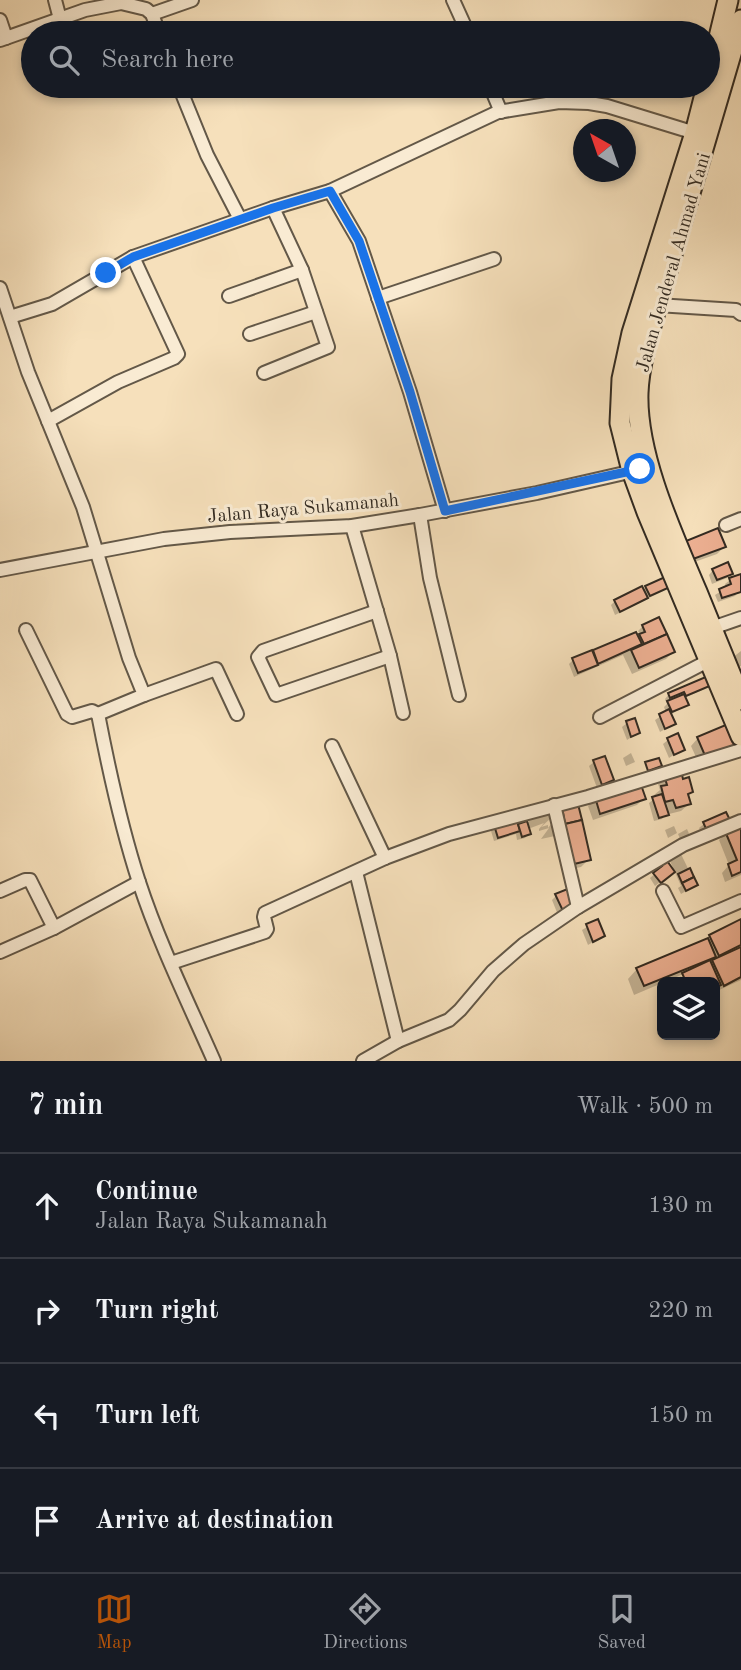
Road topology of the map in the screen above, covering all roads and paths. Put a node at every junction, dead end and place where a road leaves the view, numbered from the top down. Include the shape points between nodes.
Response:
1 (55, 0) edge
2 (192, 0) edge
3 (453, 0) edge
4 (728, 0) edge
5 (152, 14) junction
6 (60, 19) junction
7 (0, 20) edge
8 (741, 20) edge
9 (54, 21) edge
10 (155, 21) edge
11 (463, 21) edge
12 (720, 32) edge
13 (21, 33) edge
14 (3, 39) edge
15 (720, 91) edge
16 (185, 98) edge
17 (495, 98) edge
18 (704, 98) edge
19 (718, 98) edge
20 (501, 112) junction
21 (695, 133) junction
22 (330, 191) junction
23 (273, 208) junction
24 (240, 219) junction
25 (133, 257) junction
26 (494, 259) dead end
27 (302, 270) junction
28 (0, 288) edge
29 (229, 296) dead end
30 (378, 298) junction
31 (657, 305) junction
32 (316, 312) junction
33 (741, 314) edge
34 (7, 325) edge
35 (250, 334) dead end
36 (264, 373) dead end
37 (48, 421) junction
38 (641, 469) junction
39 (445, 511) junction
40 (421, 515) junction
41 (741, 519) edge
42 (726, 525) dead end
43 (352, 526) junction
44 (98, 551) junction
45 (0, 570) edge
46 (377, 611) junction
47 (741, 618) edge
48 (712, 628) junction
49 (26, 630) dead end
50 (390, 656) junction
51 (709, 661) junction
52 (144, 695) junction
53 (459, 695) dead end
54 (741, 700) edge
55 (403, 713) dead end
56 (237, 714) dead end
57 (98, 715) junction
58 (600, 717) dead end
59 (741, 736) edge
60 (332, 746) dead end
61 (741, 750) edge
62 (555, 805) junction
63 (741, 821) edge
64 (385, 858) junction
65 (356, 872) junction
66 (139, 883) junction
67 (0, 891) edge
68 (663, 891) dead end
69 (741, 901) edge
70 (578, 907) junction
71 (54, 928) junction
72 (0, 952) edge
73 (171, 963) junction
74 (398, 1041) junction
75 (367, 1060) edge
76 (214, 1061) edge

1 - 6 street
2 - 5 street
3 - 11 street
4 - 12 highway
5 - 6 street via 121,3
5 - 10 street
6 - 9 street
7 - 14 street
8 - 15 highway, Jalan Jenderal Ahmad Yani
13 - 14 street
16 - 24 street
17 - 20 street
18 - 21 highway
19 - 31 highway, Jalan Jenderal Ahmad Yani
20 - 21 street via 559,102 589,103
20 - 22 street
21 - 38 highway via 624,365 621,423
22 - 23 street
22 - 30 street via 359,241
23 - 24 street
23 - 27 street
24 - 25 street
25 - 34 street
25 - 37 street via 178,354
26 - 30 street
27 - 29 street
27 - 32 street
28 - 34 street
30 - 39 street
31 - 33 street
31 - 38 highway, Jalan Jenderal Ahmad Yani via 638,394
32 - 35 street
32 - 36 street via 328,347
34 - 37 street
37 - 44 street
38 - 39 street, Jalan Raya Sukamanah
38 - 48 highway, Jalan Jenderal Ahmad Yani
38 - 51 highway via 670,571
39 - 40 street, Jalan Raya Sukamanah
40 - 43 street, Jalan Raya Sukamanah
40 - 53 street via 430,578
41 - 42 street
43 - 44 street, Jalan Raya Sukamanah via 197,535
43 - 46 street
44 - 45 street, Jalan Raya Sukamanah
44 - 52 street
46 - 50 street
46 - 50 street via 263,651 258,657 277,695
47 - 48 street
48 - 54 highway, Jalan Jenderal Ahmad Yani
49 - 57 street via 67,714 72,717 95,711
50 - 55 street
51 - 58 street
51 - 59 highway
52 - 56 street via 216,668
52 - 57 street
57 - 66 street via 114,799
60 - 64 street
61 - 62 street
62 - 64 street via 449,834
62 - 70 street
63 - 70 street via 673,850
64 - 65 street
65 - 73 street via 264,914 265,932
65 - 74 street
66 - 71 street
66 - 73 street
67 - 71 street via 29,879
68 - 69 street via 681,927
70 - 74 street via 493,971 449,1020
71 - 72 street
73 - 76 street
74 - 75 street

